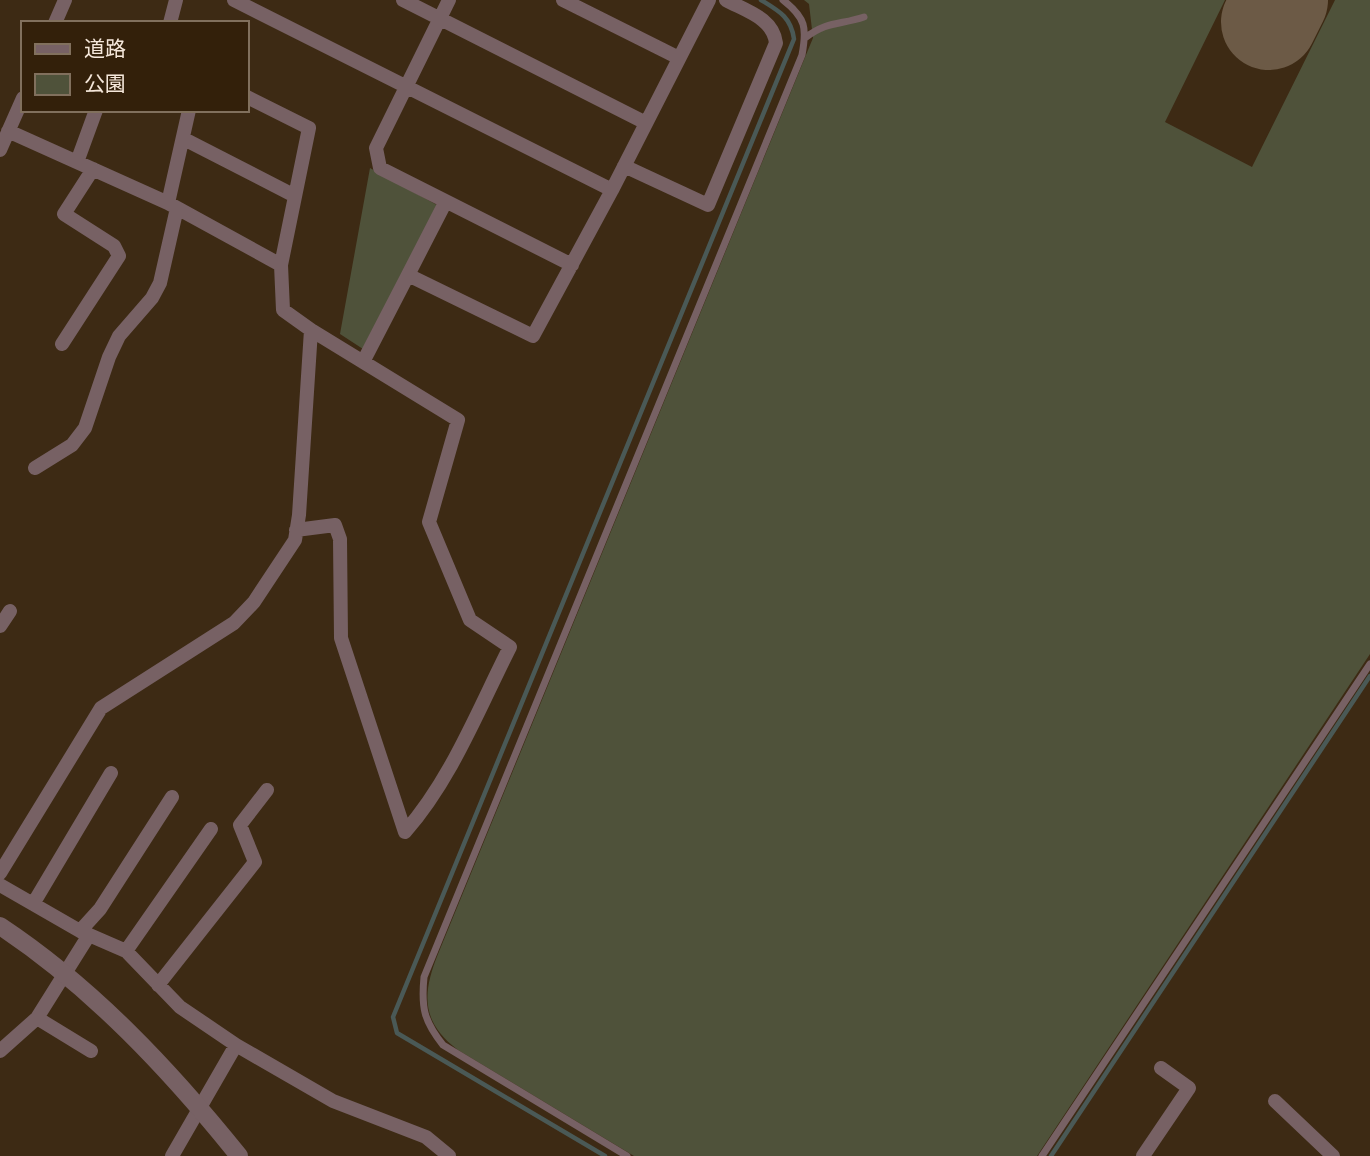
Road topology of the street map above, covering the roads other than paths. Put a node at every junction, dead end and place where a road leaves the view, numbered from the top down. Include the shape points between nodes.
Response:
1 (65, 0) edge
2 (176, 0) edge
3 (234, 0) edge
4 (403, 0) edge
5 (449, 0) edge
6 (563, 0) edge
7 (709, 0) edge
8 (726, 0) edge
9 (783, 0) edge
10 (864, 17) dead end
11 (440, 18) junction
12 (56, 21) edge
13 (171, 21) edge
14 (805, 38) junction
15 (678, 58) junction
16 (407, 86) junction
17 (248, 98) edge
18 (21, 102) edge
19 (95, 112) edge
20 (189, 112) edge
21 (646, 123) junction
22 (8, 131) junction
23 (184, 139) junction
24 (0, 150) edge
25 (77, 162) junction
26 (624, 166) junction
27 (93, 169) junction
28 (612, 190) junction
29 (295, 197) junction
30 (445, 203) junction
31 (172, 205) junction
32 (281, 265) junction
33 (572, 265) junction
34 (408, 275) junction
35 (311, 330) junction
36 (62, 344) dead end
37 (363, 362) junction
38 (36, 468) dead end
39 (296, 530) junction
40 (10, 611) dead end
41 (0, 626) edge
42 (1370, 664) edge
43 (111, 774) dead end
44 (267, 790) dead end
45 (173, 797) dead end
46 (211, 829) dead end
47 (0, 873) edge
48 (0, 885) edge
49 (33, 904) junction
50 (0, 926) edge
51 (84, 933) junction
52 (126, 951) junction
53 (64, 974) junction
54 (158, 985) junction
55 (37, 1018) junction
56 (236, 1045) junction
57 (0, 1051) edge
58 (91, 1051) dead end
59 (1161, 1068) dead end
60 (1275, 1101) dead end
61 (200, 1108) junction
62 (430, 1150) edge
63 (172, 1156) edge
64 (239, 1156) edge
65 (449, 1156) edge
66 (627, 1156) edge
67 (1042, 1156) edge
68 (1143, 1156) edge
69 (1333, 1156) edge

1 - 12 street
2 - 13 street
3 - 16 street
4 - 11 street
5 - 11 street
6 - 15 street
7 - 15 street
8 - 26 street via 768,23 776,43 708,205
9 - 14 lane via 797,11 805,25
10 - 14 lane via 830,24
11 - 16 street
11 - 21 street
14 - 66 lane via 797,68 424,977 424,1014 443,1045
15 - 21 street
16 - 28 street
16 - 30 street via 376,148 380,168
17 - 29 street via 309,128
18 - 22 street
19 - 25 street
20 - 23 street
21 - 26 street
22 - 24 street
22 - 25 street
23 - 29 street
23 - 31 street
25 - 27 street
26 - 28 street
27 - 31 street
27 - 36 street via 64,214 114,246 119,256
28 - 33 street
29 - 32 street
30 - 33 street
30 - 34 street
31 - 32 street
31 - 38 street via 160,283 119,336 85,428 72,444
32 - 35 street via 283,310
33 - 34 street via 533,336
34 - 37 street
35 - 37 street
35 - 39 street
37 - 39 street via 458,420 429,522 470,620 510,647 444,779 405,831 341,638 340,539 335,525
39 - 47 street via 295,540 234,623 101,708
40 - 41 street
42 - 67 lane
43 - 49 street
44 - 54 street via 240,825 255,862
45 - 51 street
46 - 52 street
48 - 49 street
49 - 51 street
50 - 53 street
51 - 52 street
51 - 53 street
52 - 54 street
53 - 55 street
53 - 61 street via 103,1007
54 - 56 street
55 - 57 street
55 - 58 street
56 - 61 street
56 - 62 street via 333,1101 426,1137
59 - 68 street via 1189,1088
60 - 69 street
61 - 63 street
61 - 64 street
62 - 65 street

